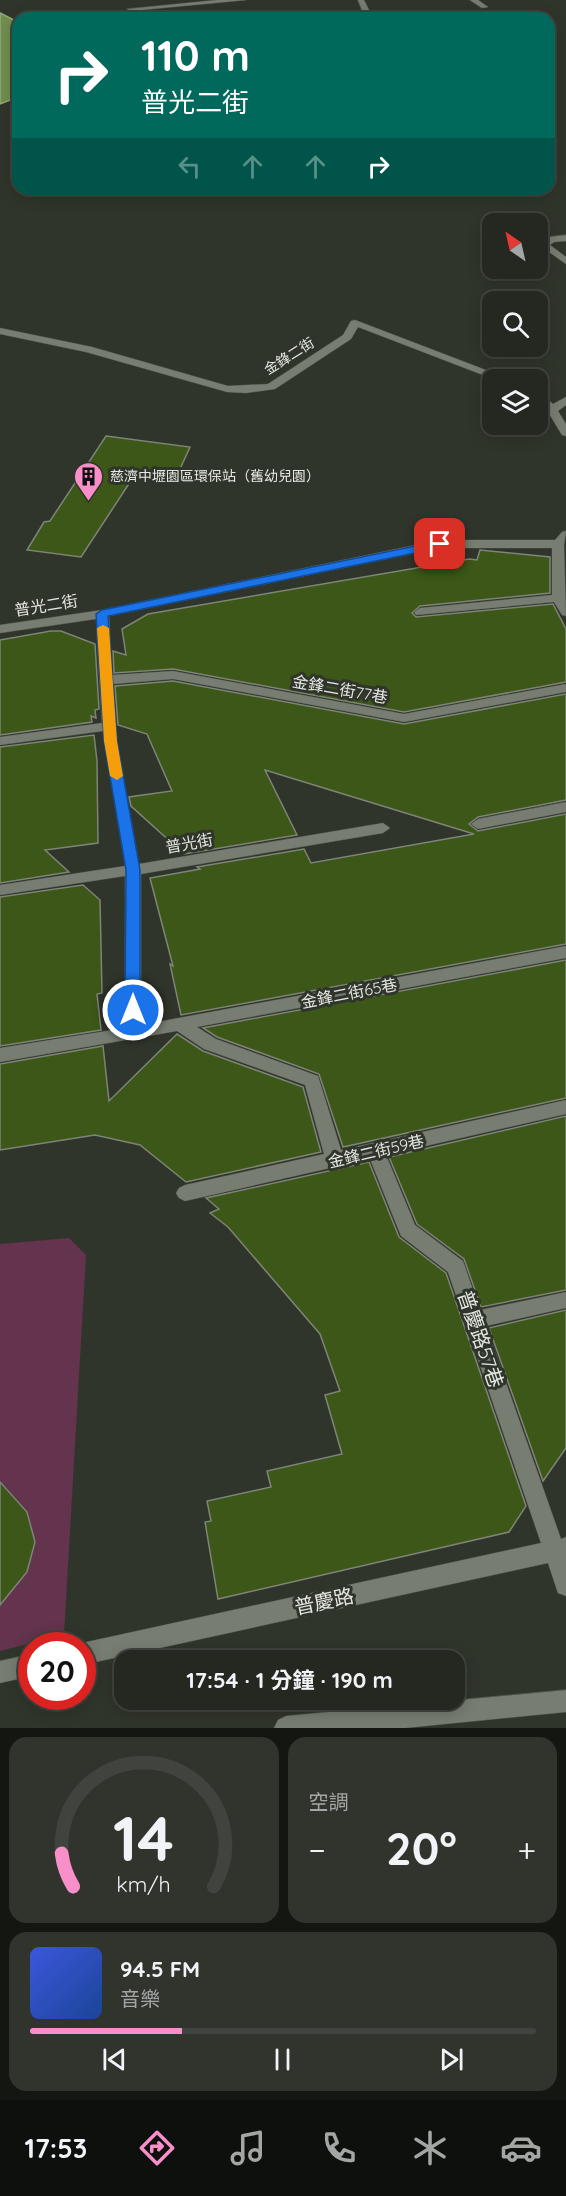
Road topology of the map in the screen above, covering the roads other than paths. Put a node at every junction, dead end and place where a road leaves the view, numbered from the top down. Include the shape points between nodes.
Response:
1 (243, 0) edge
2 (473, 0) edge
3 (484, 7) dead end
4 (131, 9) dead end
5 (566, 238) edge
6 (566, 261) edge
7 (0, 331) edge
8 (482, 371) edge
9 (566, 400) edge
10 (548, 406) edge
11 (552, 410) junction
12 (566, 433) edge
13 (562, 540) edge
14 (558, 598) junction
15 (420, 612) dead end
16 (566, 612) edge
17 (102, 614) junction
18 (0, 629) edge
19 (106, 680) junction
20 (566, 688) edge
21 (110, 726) junction
22 (0, 741) edge
23 (566, 807) edge
24 (478, 824) dead end
25 (383, 828) dead end
26 (133, 870) junction
27 (0, 890) edge
28 (566, 952) edge
29 (179, 1024) junction
30 (133, 1033) junction
31 (0, 1055) edge
32 (566, 1107) edge
33 (375, 1150) junction
34 (335, 1160) junction
35 (185, 1193) dead end
36 (566, 1300) edge
37 (474, 1320) junction
38 (561, 1549) edge
39 (566, 1585) edge
40 (96, 1651) edge
41 (18, 1668) edge
42 (0, 1672) edge
43 (566, 1701) edge
44 (286, 1728) edge

1 - 4 lane
2 - 3 lane
5 - 6 lane via 551,239 543,245
7 - 8 lane, 金鋒二街 via 88,349 227,389 270,387 347,337 355,323
9 - 11 lane
10 - 11 lane
11 - 12 lane
13 - 14 lane
13 - 17 lane, 普光二街 via 440,544
14 - 15 lane
14 - 16 lane
17 - 18 lane, 普光二街
17 - 19 lane
19 - 20 lane, 金鋒二街77巷 via 173,675 404,718
19 - 21 lane
21 - 22 lane
21 - 26 lane
23 - 24 lane
25 - 26 lane, 普光街
26 - 27 lane, 普光街
26 - 30 lane
28 - 29 lane, 金鋒二街65巷
29 - 30 lane, 金鋒二街65巷
29 - 34 lane via 210,1044 312,1082
30 - 31 lane, 金鋒二街65巷
32 - 33 lane, 金鋒二街59巷
33 - 34 lane, 金鋒二街59巷
33 - 37 lane, 普慶路57巷 via 408,1230 456,1268
34 - 35 lane, 金鋒二街59巷
36 - 37 lane
37 - 38 lane, 普慶路57巷
38 - 39 lane, 普慶路57巷
38 - 40 lane, 普慶路
41 - 42 lane
43 - 44 lane

